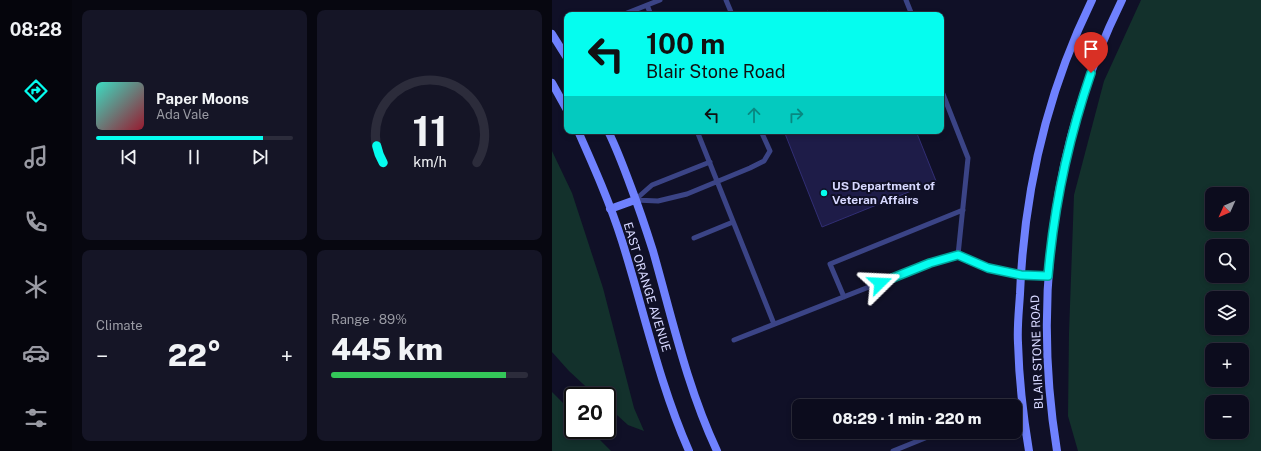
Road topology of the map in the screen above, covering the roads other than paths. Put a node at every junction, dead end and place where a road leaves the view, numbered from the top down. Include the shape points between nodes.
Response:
1 (660, 0) edge
2 (726, 0) edge
3 (906, 0) edge
4 (1092, 0) edge
5 (1122, 0) edge
6 (647, 5) junction
7 (630, 12) edge
8 (650, 12) edge
9 (731, 12) dead end
10 (911, 12) edge
11 (552, 34) edge
12 (564, 53) edge
13 (552, 83) edge
14 (944, 97) edge
15 (564, 105) edge
16 (579, 134) edge
17 (609, 134) edge
18 (698, 134) edge
19 (762, 134) edge
20 (710, 162) junction
21 (717, 182) junction
22 (636, 200) junction
23 (610, 209) junction
24 (963, 210) junction
25 (734, 222) junction
26 (694, 238) dead end
27 (958, 255) junction
28 (1021, 275) junction
29 (1048, 276) junction
30 (844, 297) junction
31 (774, 324) junction
32 (734, 340) dead end
33 (923, 439) edge
34 (689, 451) edge
35 (717, 451) edge
36 (893, 451) edge
37 (1029, 451) edge
38 (1057, 451) edge

1 - 6 lane
2 - 9 lane
3 - 10 lane
4 - 28 main road, BLAIR STONE ROAD via 1062,70 1044,129 1027,212
5 - 29 main road, BLAIR STONE ROAD via 1093,67 1072,132 1054,215
6 - 7 lane
6 - 8 lane
11 - 12 main road
13 - 15 main road
14 - 24 lane via 968,158
16 - 23 main road, EAST ORANGE AVENUE
17 - 22 main road, EAST ORANGE AVENUE
18 - 20 lane
19 - 21 lane via 770,151 764,161
20 - 21 lane
20 - 22 lane via 652,185
21 - 22 lane via 687,194 658,201
21 - 25 lane
22 - 23 main road
22 - 35 main road, EAST ORANGE AVENUE via 653,250 686,369
23 - 34 main road, EAST ORANGE AVENUE via 622,240 658,367
24 - 27 lane
24 - 30 lane via 830,264
25 - 26 lane
25 - 31 lane
27 - 28 lane via 988,268
27 - 30 lane via 930,263
28 - 29 main road
28 - 37 main road, BLAIR STONE ROAD via 1018,342
29 - 38 main road, BLAIR STONE ROAD via 1048,375
30 - 31 lane
31 - 32 lane
33 - 36 lane

